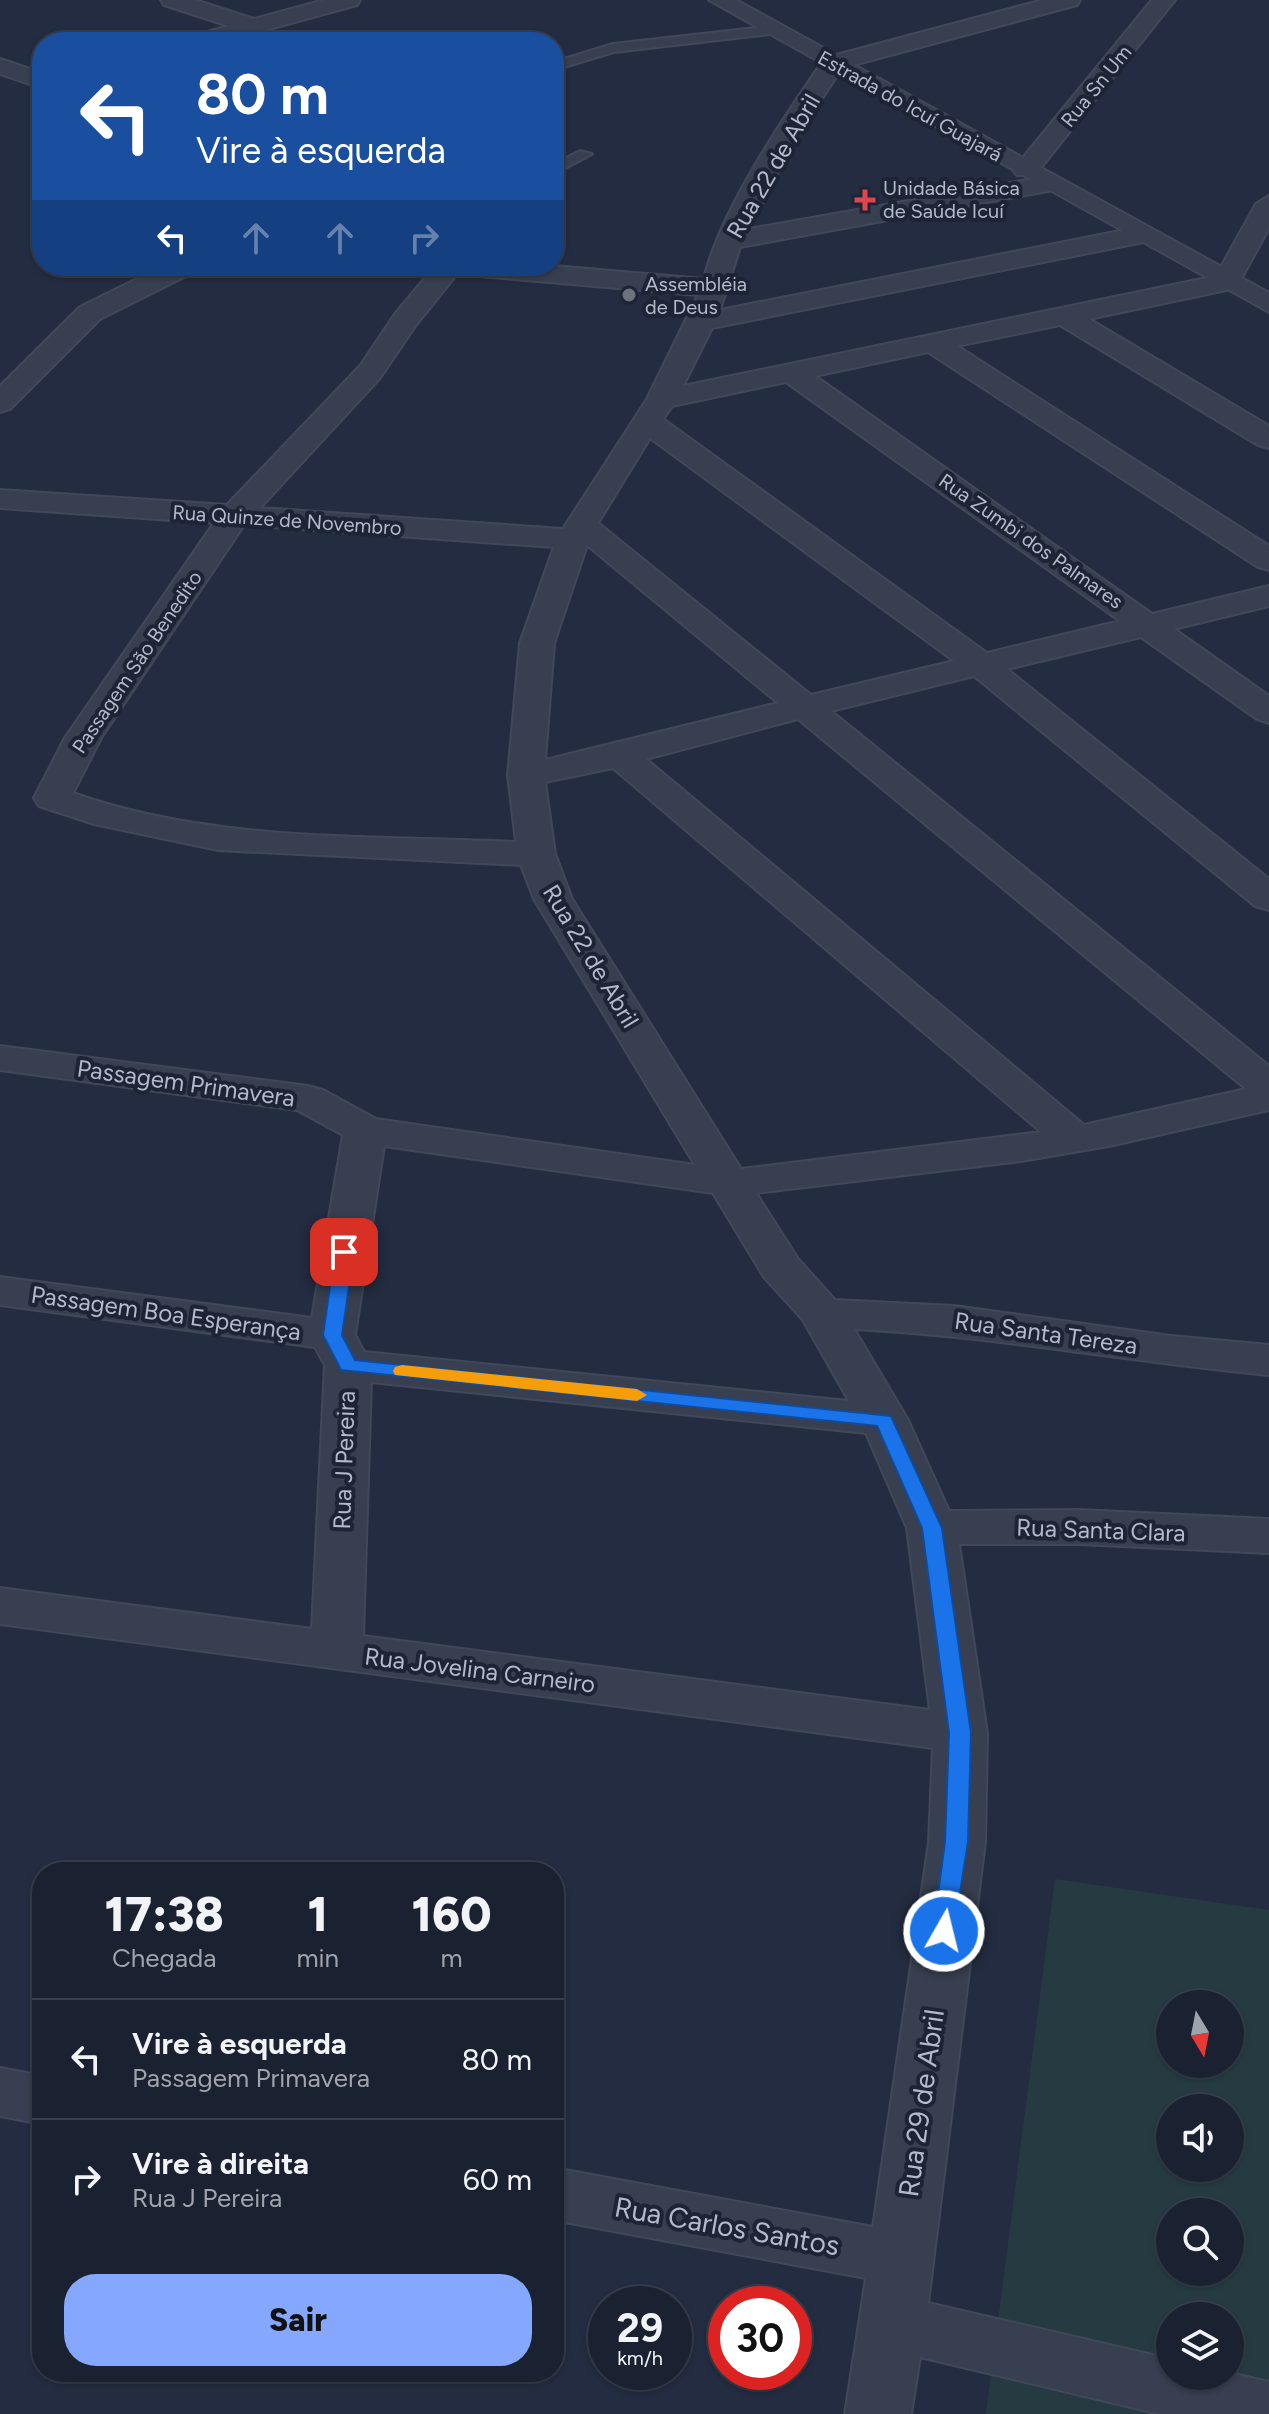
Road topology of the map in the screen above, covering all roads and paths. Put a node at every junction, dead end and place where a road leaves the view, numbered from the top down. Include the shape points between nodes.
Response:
1 (172, 0) edge
2 (349, 0) edge
3 (720, 0) edge
4 (1015, 0) edge
5 (1069, 0) edge
6 (1164, 0) edge
7 (253, 26) junction
8 (774, 30) junction
9 (232, 32) edge
10 (822, 58) junction
11 (564, 63) edge
12 (0, 66) edge
13 (32, 79) edge
14 (32, 87) edge
15 (14, 93) dead end
16 (585, 154) dead end
17 (564, 165) edge
18 (1026, 170) junction
19 (1050, 184) junction
20 (1269, 204) edge
21 (1140, 235) junction
22 (729, 241) junction
23 (564, 275) edge
24 (164, 276) edge
25 (441, 276) edge
26 (1226, 282) junction
27 (715, 288) junction
28 (1269, 304) edge
29 (1065, 316) junction
30 (701, 322) junction
31 (934, 344) junction
32 (792, 373) junction
33 (0, 403) edge
34 (654, 410) junction
35 (1269, 439) edge
36 (0, 499) edge
37 (234, 517) junction
38 (578, 532) junction
39 (1269, 560) edge
40 (1269, 596) edge
41 (1151, 626) junction
42 (980, 664) junction
43 (803, 707) junction
44 (1269, 712) edge
45 (619, 755) junction
46 (526, 775) junction
47 (536, 854) junction
48 (1269, 898) edge
49 (0, 1058) edge
50 (1269, 1087) edge
51 (1269, 1097) edge
52 (365, 1130) junction
53 (1075, 1139) junction
54 (731, 1183) junction
55 (0, 1291) edge
56 (822, 1313) junction
57 (340, 1350) junction
58 (1269, 1360) edge
59 (884, 1420) junction
60 (932, 1528) junction
61 (1269, 1536) edge
62 (0, 1606) edge
63 (337, 1651) junction
64 (960, 1733) junction
65 (0, 2092) edge
66 (32, 2098) edge
67 (564, 2196) edge
68 (900, 2258) junction
69 (894, 2323) junction
70 (1269, 2411) edge
71 (878, 2414) edge

1 - 7 street
2 - 7 street
3 - 8 street, Estrada do Icuí Guajará
4 - 10 street
5 - 10 street
6 - 18 street, Rua Sn Um
7 - 9 street
8 - 10 street, Estrada do Icuí Guajará
8 - 11 lane via 613,48
10 - 18 street, Estrada do Icuí Guajará
10 - 22 street, Rua 22 de Abril
12 - 13 street
14 - 15 street
16 - 17 lane
18 - 19 street, Estrada do Icuí Guajará
19 - 21 street, Estrada do Icuí Guajará
19 - 22 street
20 - 26 street
21 - 26 street, Estrada do Icuí Guajará
21 - 30 street
22 - 27 street, Rua 22 de Abril
23 - 27 street
24 - 33 street via 90,313
25 - 37 street, Passagem São Benedito via 370,372
26 - 28 street, Estrada do Icuí Guajará
26 - 29 street
27 - 30 street, Rua 22 de Abril
29 - 31 street
29 - 35 street
30 - 34 street, Rua 22 de Abril
31 - 32 street
31 - 39 street
32 - 34 street
32 - 41 street, Rua Zumbi dos Palmares
34 - 38 street, Rua 22 de Abril
34 - 42 street
36 - 37 street, Rua Quinze de Novembro
37 - 38 street, Rua Quinze de Novembro
37 - 47 street, Passagem São Benedito via 83,738 52,798 94,813 218,839
38 - 43 street
38 - 46 street, Rua 22 de Abril via 537,643
40 - 41 street
41 - 42 street
41 - 44 street, Rua Zumbi dos Palmares
42 - 43 street
42 - 48 street
43 - 45 street
43 - 50 street
45 - 46 street
45 - 53 street
46 - 47 street, Rua 22 de Abril
47 - 54 street, Rua 22 de Abril via 553,899
49 - 52 street, Passagem Primavera via 308,1099
51 - 53 street
52 - 54 street
52 - 57 street, Rua J Pereira
53 - 54 street
54 - 56 street, Rua 22 de Abril via 780,1267
55 - 57 street, Passagem Boa Esperança
56 - 58 street, Rua Santa Tereza via 954,1320
56 - 59 street, Rua 22 de Abril
57 - 59 street
57 - 63 street, Rua J Pereira
59 - 60 street, Rua 29 de Abril
60 - 61 street, Rua Santa Clara via 1079,1527
60 - 64 street, Rua 29 de Abril
62 - 63 street, Rua Jovelina Carneiro
63 - 64 street, Rua Jovelina Carneiro
64 - 68 street, Rua 29 de Abril via 957,1842
65 - 66 street
67 - 68 street, Rua Carlos Santos
68 - 69 street, Rua 29 de Abril
69 - 70 street
69 - 71 street, Rua 29 de Abril

